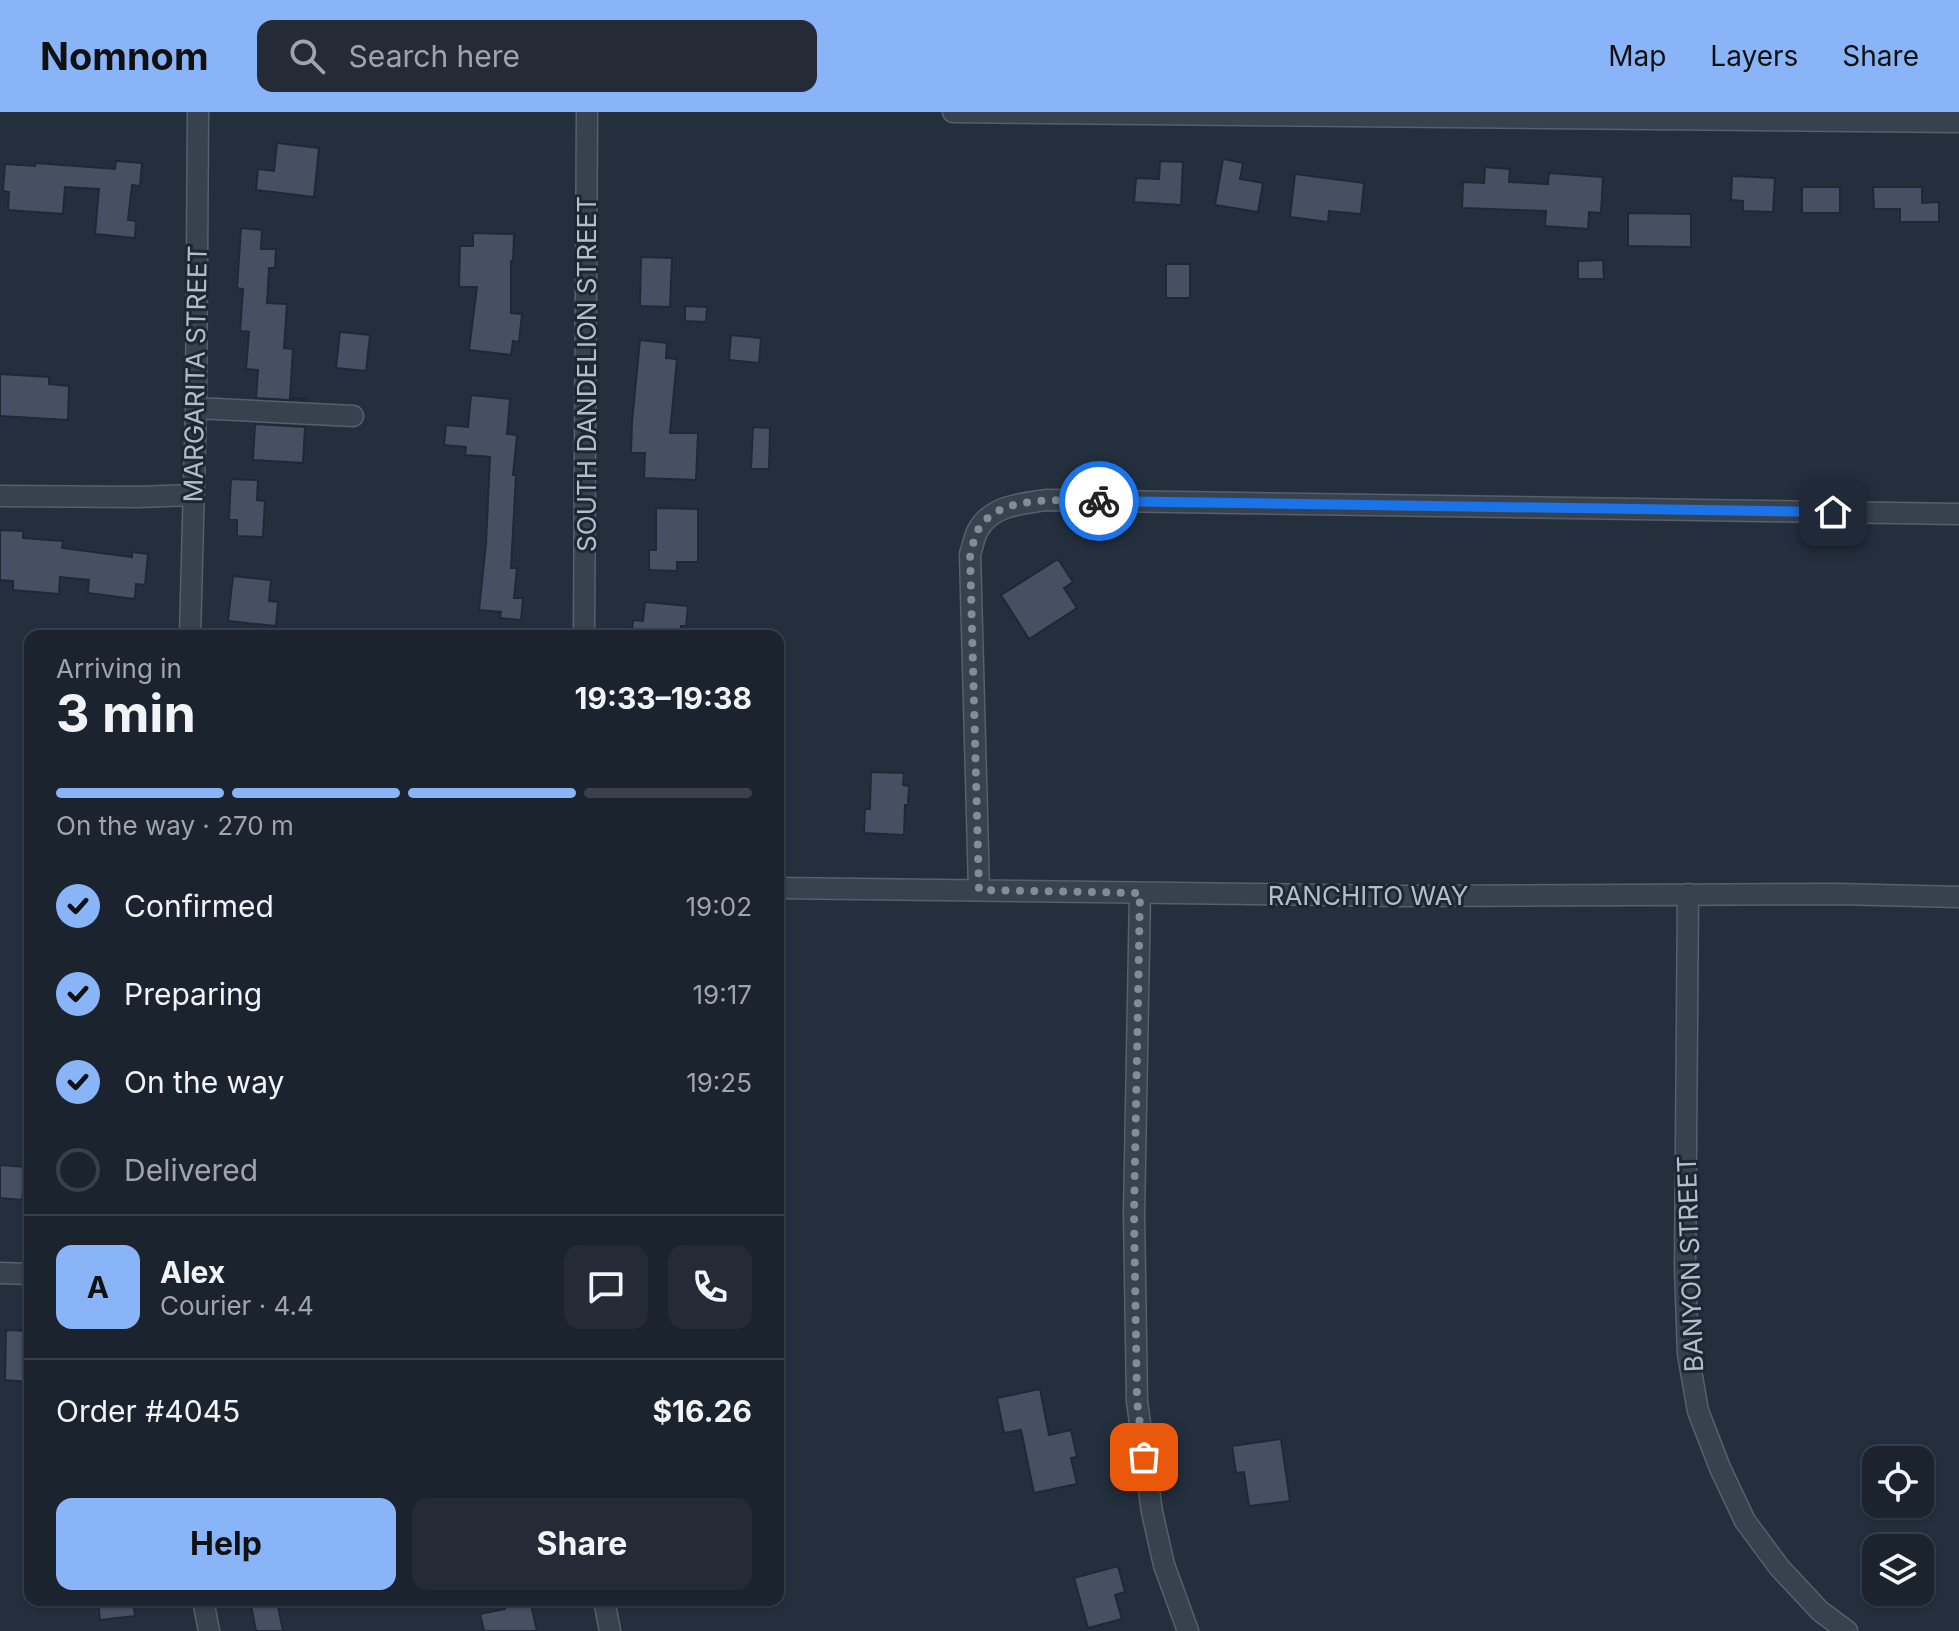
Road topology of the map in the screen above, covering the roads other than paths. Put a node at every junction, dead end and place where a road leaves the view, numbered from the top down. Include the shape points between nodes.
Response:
1 (198, 112) edge
2 (587, 112) edge
3 (953, 112) edge
4 (1959, 122) edge
5 (196, 408) junction
6 (353, 416) dead end
7 (193, 495) junction
8 (0, 496) edge
9 (1959, 514) edge
10 (190, 630) edge
11 (584, 630) edge
12 (784, 888) edge
13 (979, 890) junction
14 (1140, 893) junction
15 (1688, 894) junction
16 (1959, 897) edge
17 (0, 1273) edge
18 (24, 1274) edge
19 (204, 1606) edge
20 (605, 1606) edge
21 (209, 1631) edge
22 (610, 1631) edge
23 (1188, 1631) edge
24 (1847, 1631) edge

1 - 5 street, MARGARITA STREET
2 - 11 street, SOUTH DANDELION STREET
3 - 4 street
5 - 6 street
5 - 7 street, MARGARITA STREET
7 - 8 street
7 - 10 street, MARGARITA STREET
9 - 13 street via 1046,500 1010,505 978,529 970,554
12 - 13 street, RANCHITO WAY
13 - 14 street, RANCHITO WAY
14 - 15 street, RANCHITO WAY
14 - 23 street via 1134,1214 1137,1401 1152,1512
15 - 16 street, RANCHITO WAY
15 - 24 street, BANYON STREET via 1685,1269 1688,1354 1698,1411 1745,1521 1779,1567
17 - 18 street
19 - 21 street
20 - 22 street

